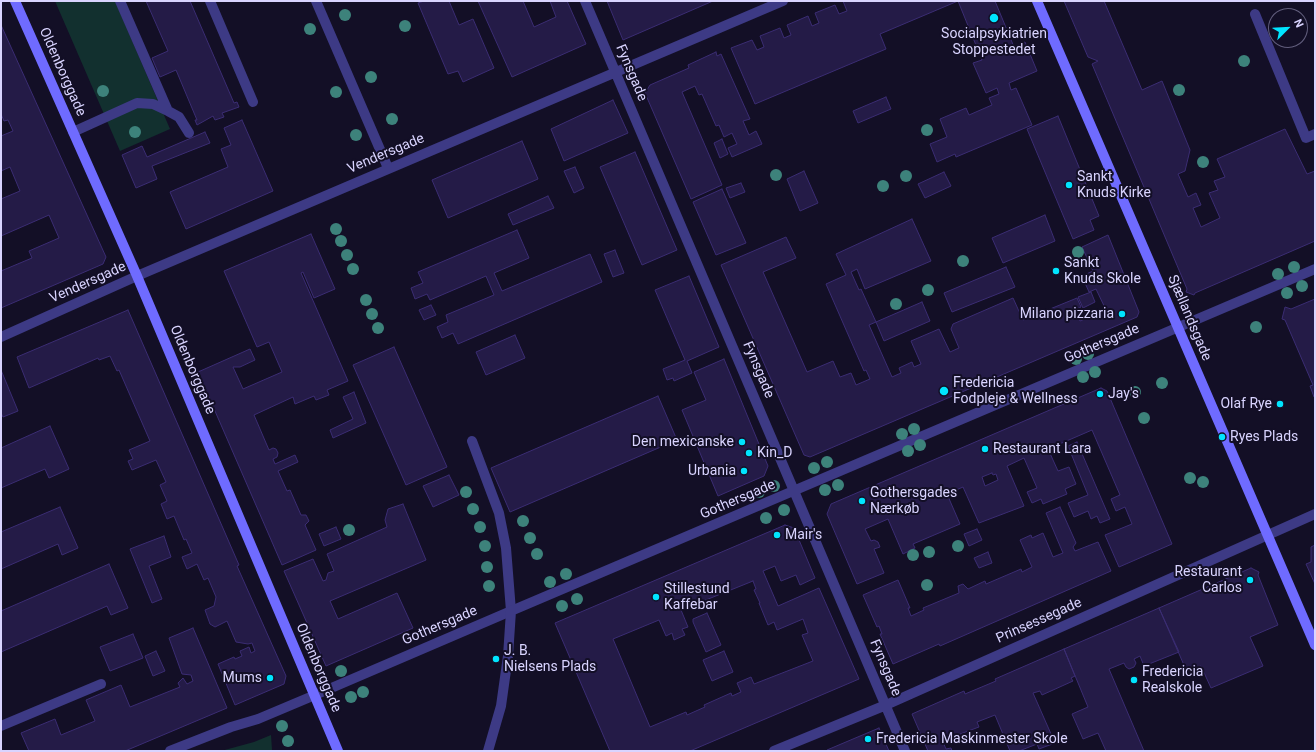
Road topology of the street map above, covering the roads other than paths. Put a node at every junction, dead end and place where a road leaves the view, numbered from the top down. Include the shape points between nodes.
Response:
1 (15, 1) edge
2 (120, 1) edge
3 (210, 1) edge
4 (316, 1) edge
5 (585, 1) edge
6 (783, 1) edge
7 (1037, 1) edge
8 (1254, 14) dead end
9 (615, 72) junction
10 (253, 102) dead end
11 (168, 111) junction
12 (73, 132) junction
13 (189, 133) dead end
14 (1315, 134) edge
15 (388, 168) junction
16 (1315, 269) edge
17 (137, 276) junction
18 (1178, 327) junction
19 (1, 337) edge
20 (472, 441) dead end
21 (794, 491) junction
22 (1315, 514) edge
23 (1267, 535) junction
24 (511, 611) junction
25 (1315, 645) edge
26 (100, 684) dead end
27 (315, 695) junction
28 (886, 705) junction
29 (1, 726) edge
30 (170, 751) edge
31 (338, 751) edge
32 (488, 751) edge
33 (774, 751) edge
34 (905, 751) edge

1 - 12 street, Oldenborggade
2 - 11 street
3 - 10 street
4 - 15 street
5 - 9 street, Fynsgade
6 - 9 street, Vendersgade
7 - 18 street, Sjællandsgade
8 - 14 street via 1306,138
9 - 15 street, Vendersgade
9 - 21 street, Fynsgade
11 - 12 street via 154,104 137,103
11 - 13 street via 179,117
12 - 17 street, Oldenborggade
15 - 17 street, Vendersgade
16 - 18 street, Gothersgade
17 - 19 street, Vendersgade
17 - 27 street, Oldenborggade
18 - 21 street, Gothersgade
18 - 23 street, Sjællandsgade
20 - 24 street via 499,513 506,548
21 - 24 street, Gothersgade
21 - 28 street, Fynsgade
22 - 23 street, Prinsessegade
23 - 25 street, Sjællandsgade
23 - 28 street, Prinsessegade
24 - 27 street, Gothersgade
24 - 32 street via 508,656 500,706
26 - 29 street
27 - 30 street, Gothersgade
27 - 31 street, Oldenborggade
28 - 33 street, Prinsessegade
28 - 34 street, Fynsgade

